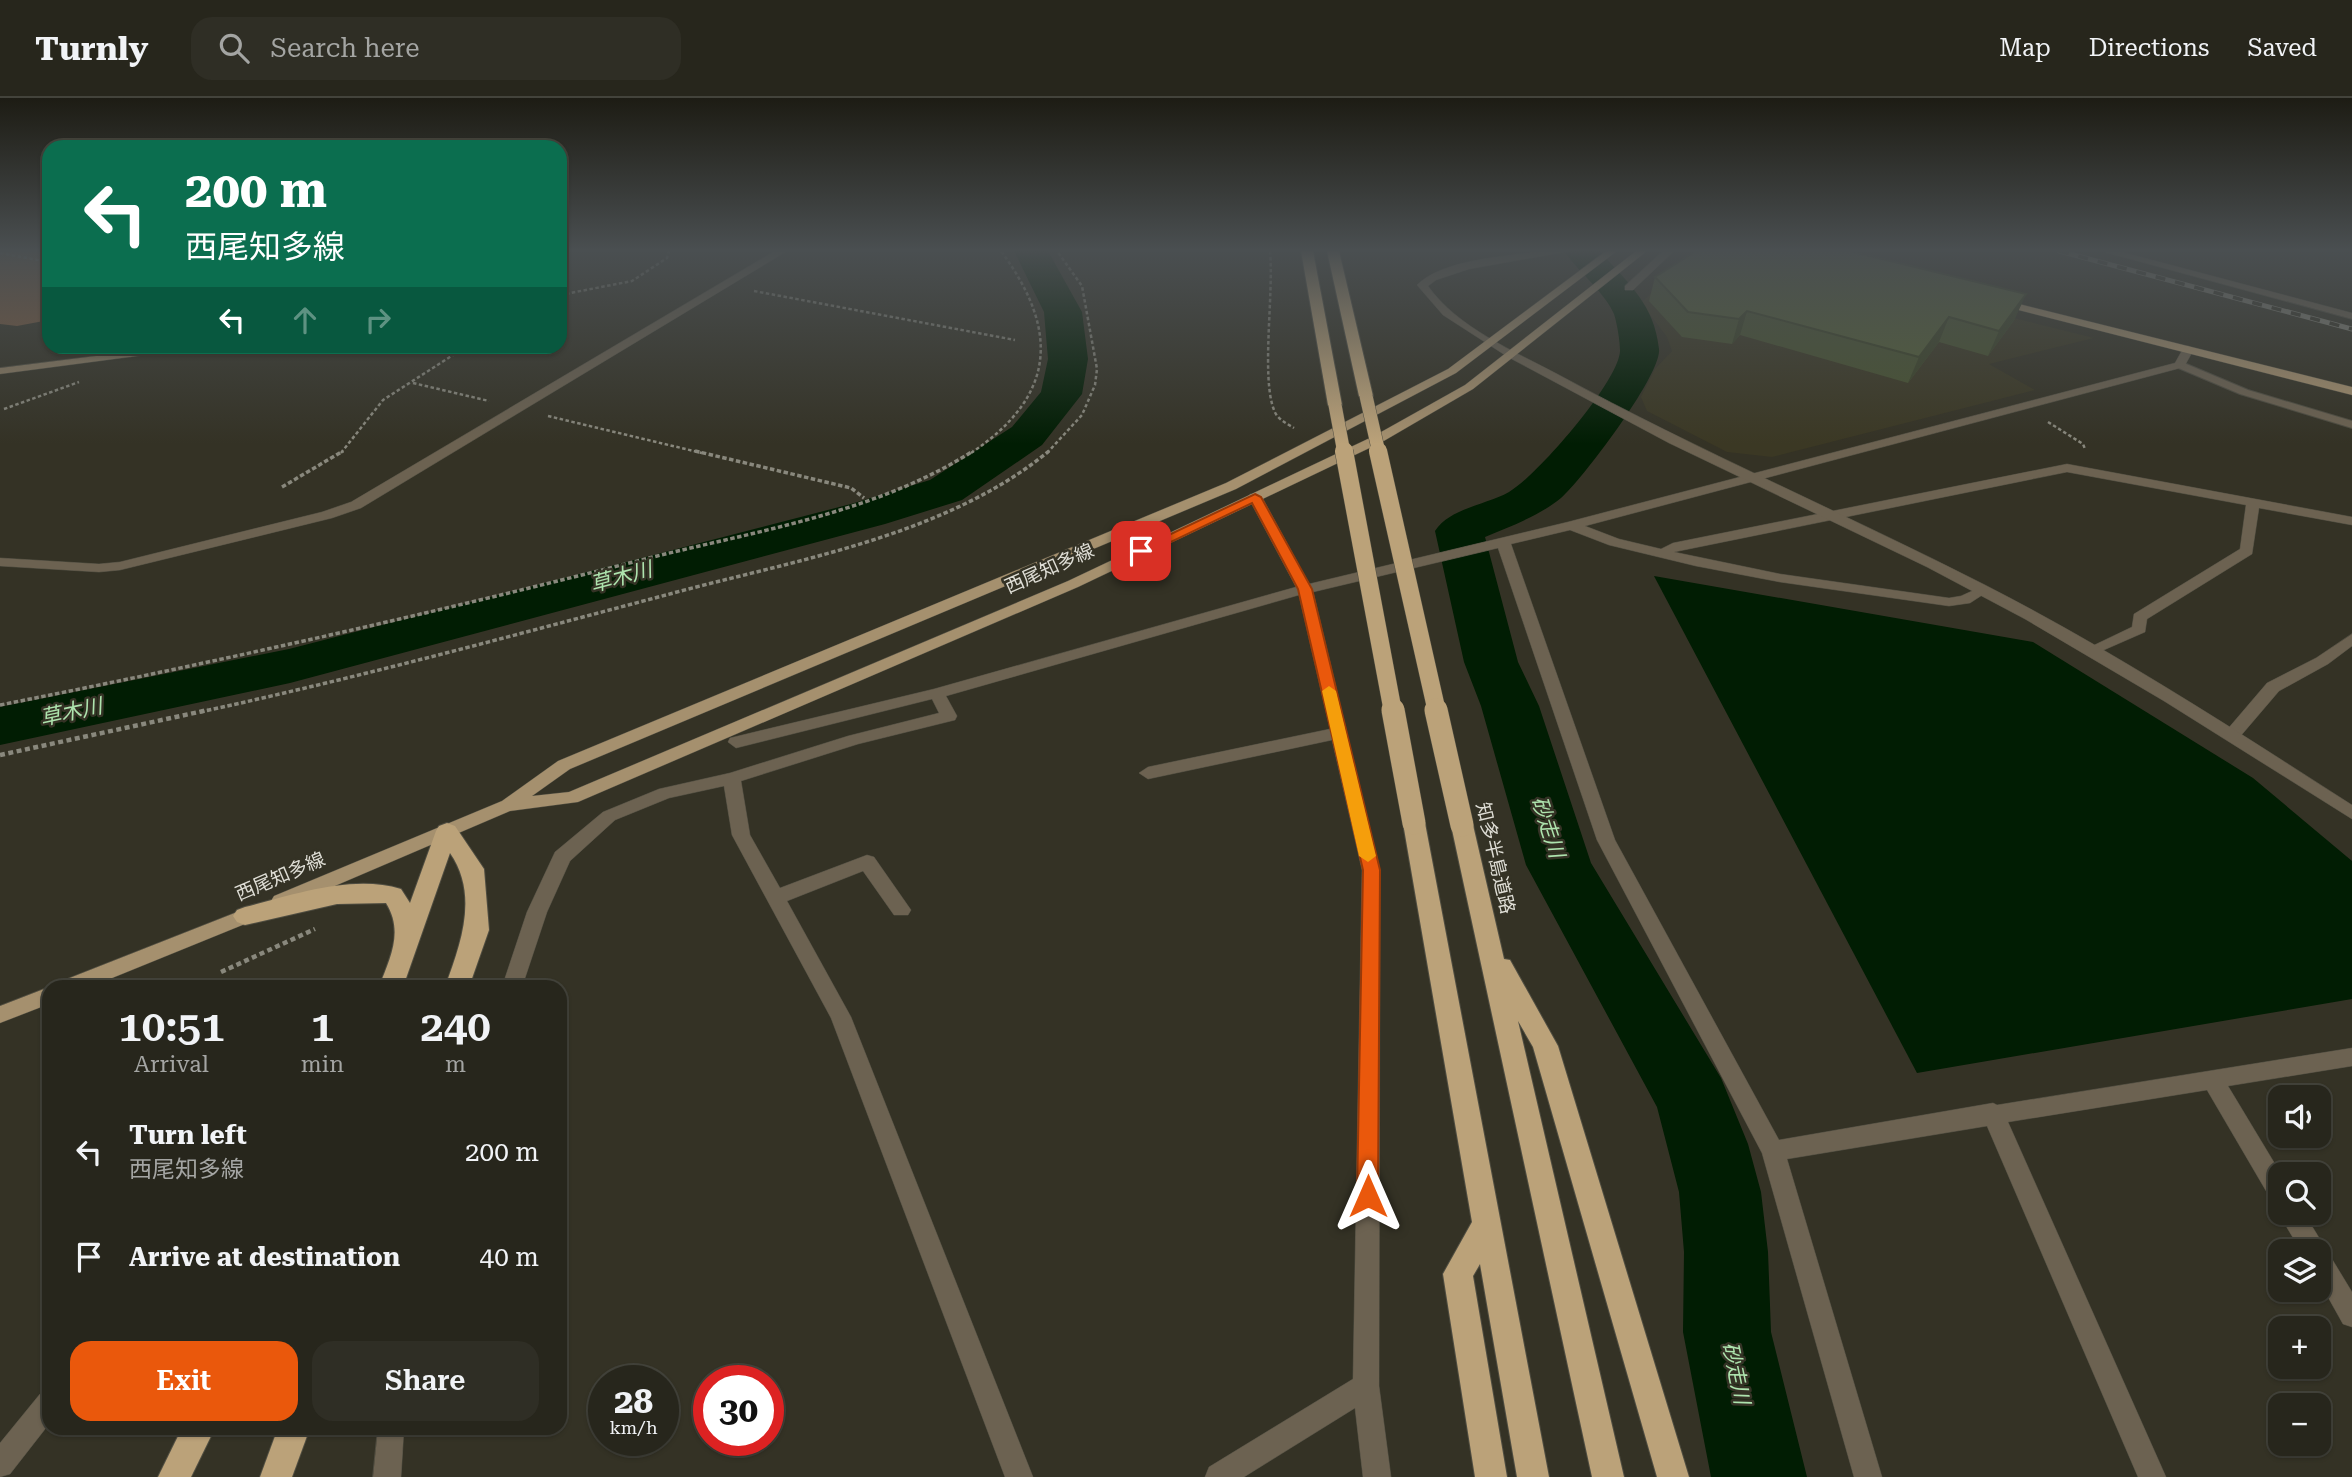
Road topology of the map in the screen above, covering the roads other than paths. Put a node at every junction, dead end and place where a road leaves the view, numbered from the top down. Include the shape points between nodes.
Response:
1 (672, 315) edge
2 (1319, 315) edge
3 (1348, 315) edge
4 (1454, 315) edge
5 (1529, 315) edge
6 (1563, 315) edge
7 (2054, 315) edge
8 (1493, 342) junction
9 (2188, 349) junction
10 (121, 354) edge
11 (1515, 354) junction
12 (2180, 365) junction
13 (0, 371) edge
14 (2352, 391) edge
15 (2352, 425) edge
16 (1750, 478) junction
17 (1255, 497) junction
18 (2253, 502) junction
19 (1835, 515) junction
20 (2352, 521) edge
21 (1571, 526) junction
22 (1503, 542) junction
23 (1663, 554) junction
24 (0, 562) edge
25 (1305, 589) junction
26 (1983, 590) junction
27 (2352, 639) edge
28 (2092, 650) junction
29 (937, 693) junction
30 (1339, 733) junction
31 (2232, 736) junction
32 (736, 742) dead end
33 (1148, 774) dead end
34 (732, 778) junction
35 (508, 805) junction
36 (2352, 813) edge
37 (447, 831) junction
38 (775, 898) junction
39 (901, 911) dead end
40 (245, 916) junction
41 (409, 943) junction
42 (1489, 947) junction
43 (86, 980) edge
44 (394, 980) edge
45 (459, 980) edge
46 (514, 980) edge
47 (42, 998) edge
48 (0, 1015) edge
49 (2352, 1056) edge
50 (2213, 1080) junction
51 (1993, 1113) junction
52 (1773, 1151) junction
53 (2268, 1174) edge
54 (1486, 1226) junction
55 (2331, 1279) edge
56 (2352, 1315) edge
57 (1366, 1386) junction
58 (42, 1412) edge
59 (195, 1435) edge
60 (292, 1435) edge
61 (390, 1435) edge
62 (0, 1464) edge
63 (174, 1477) edge
64 (276, 1477) edge
65 (387, 1477) edge
66 (1019, 1477) edge
67 (1219, 1477) edge
68 (1377, 1477) edge
69 (1491, 1477) edge
70 (1533, 1477) edge
71 (1608, 1477) edge
72 (1673, 1477) edge
73 (1868, 1477) edge
74 (2152, 1477) edge

1 - 24 street via 356,505 120,566
2 - 54 highway, bridge
3 - 42 highway, 知多半島道路, bridge
4 - 8 street
5 - 8 main road, 西尾知多線
6 - 11 main road, 西尾知多線
7 - 9 main road
8 - 11 street
8 - 35 main road, 西尾知多線 via 1452,371 1231,486 564,765
9 - 12 street
9 - 14 main road
10 - 13 main road
11 - 16 street
11 - 17 main road, 西尾知多線 via 1469,387 1378,439
12 - 15 lane via 2244,392
12 - 16 street
16 - 19 street
16 - 21 street
17 - 25 street
17 - 35 main road, 西尾知多線 via 1073,584 572,797
18 - 19 street via 2067,468
18 - 20 street
18 - 28 street via 2247,551 2157,603 2139,617 2140,629
19 - 23 street via 1673,547
19 - 26 street
21 - 22 street
21 - 23 street
22 - 25 street
22 - 52 street via 1606,840
23 - 26 street via 1920,600 1965,600
25 - 29 street
25 - 30 street
26 - 28 street
27 - 31 street via 2273,687
28 - 31 street
29 - 32 street
29 - 34 street via 949,716
30 - 33 street
30 - 57 street via 1371,870
31 - 36 street
34 - 38 street via 741,835
34 - 46 street via 665,793 609,816 562,857
35 - 37 main road, 西尾知多線
37 - 40 main road, 西尾知多線
37 - 41 highway
37 - 45 highway via 472,869 477,930
38 - 39 street via 867,862
38 - 66 street via 841,1017
40 - 41 highway via 327,895 393,895 405,914
40 - 43 main road, 西尾知多線
41 - 44 highway
42 - 71 highway, 知多半島道路
42 - 72 highway via 1545,1046
47 - 48 main road
49 - 50 street
50 - 51 street
50 - 53 street
51 - 52 street
51 - 74 street
52 - 73 street
54 - 69 highway via 1458,1274
54 - 70 highway
55 - 56 street
57 - 67 street
57 - 68 street
58 - 62 street
59 - 63 highway
60 - 64 highway
61 - 65 street

